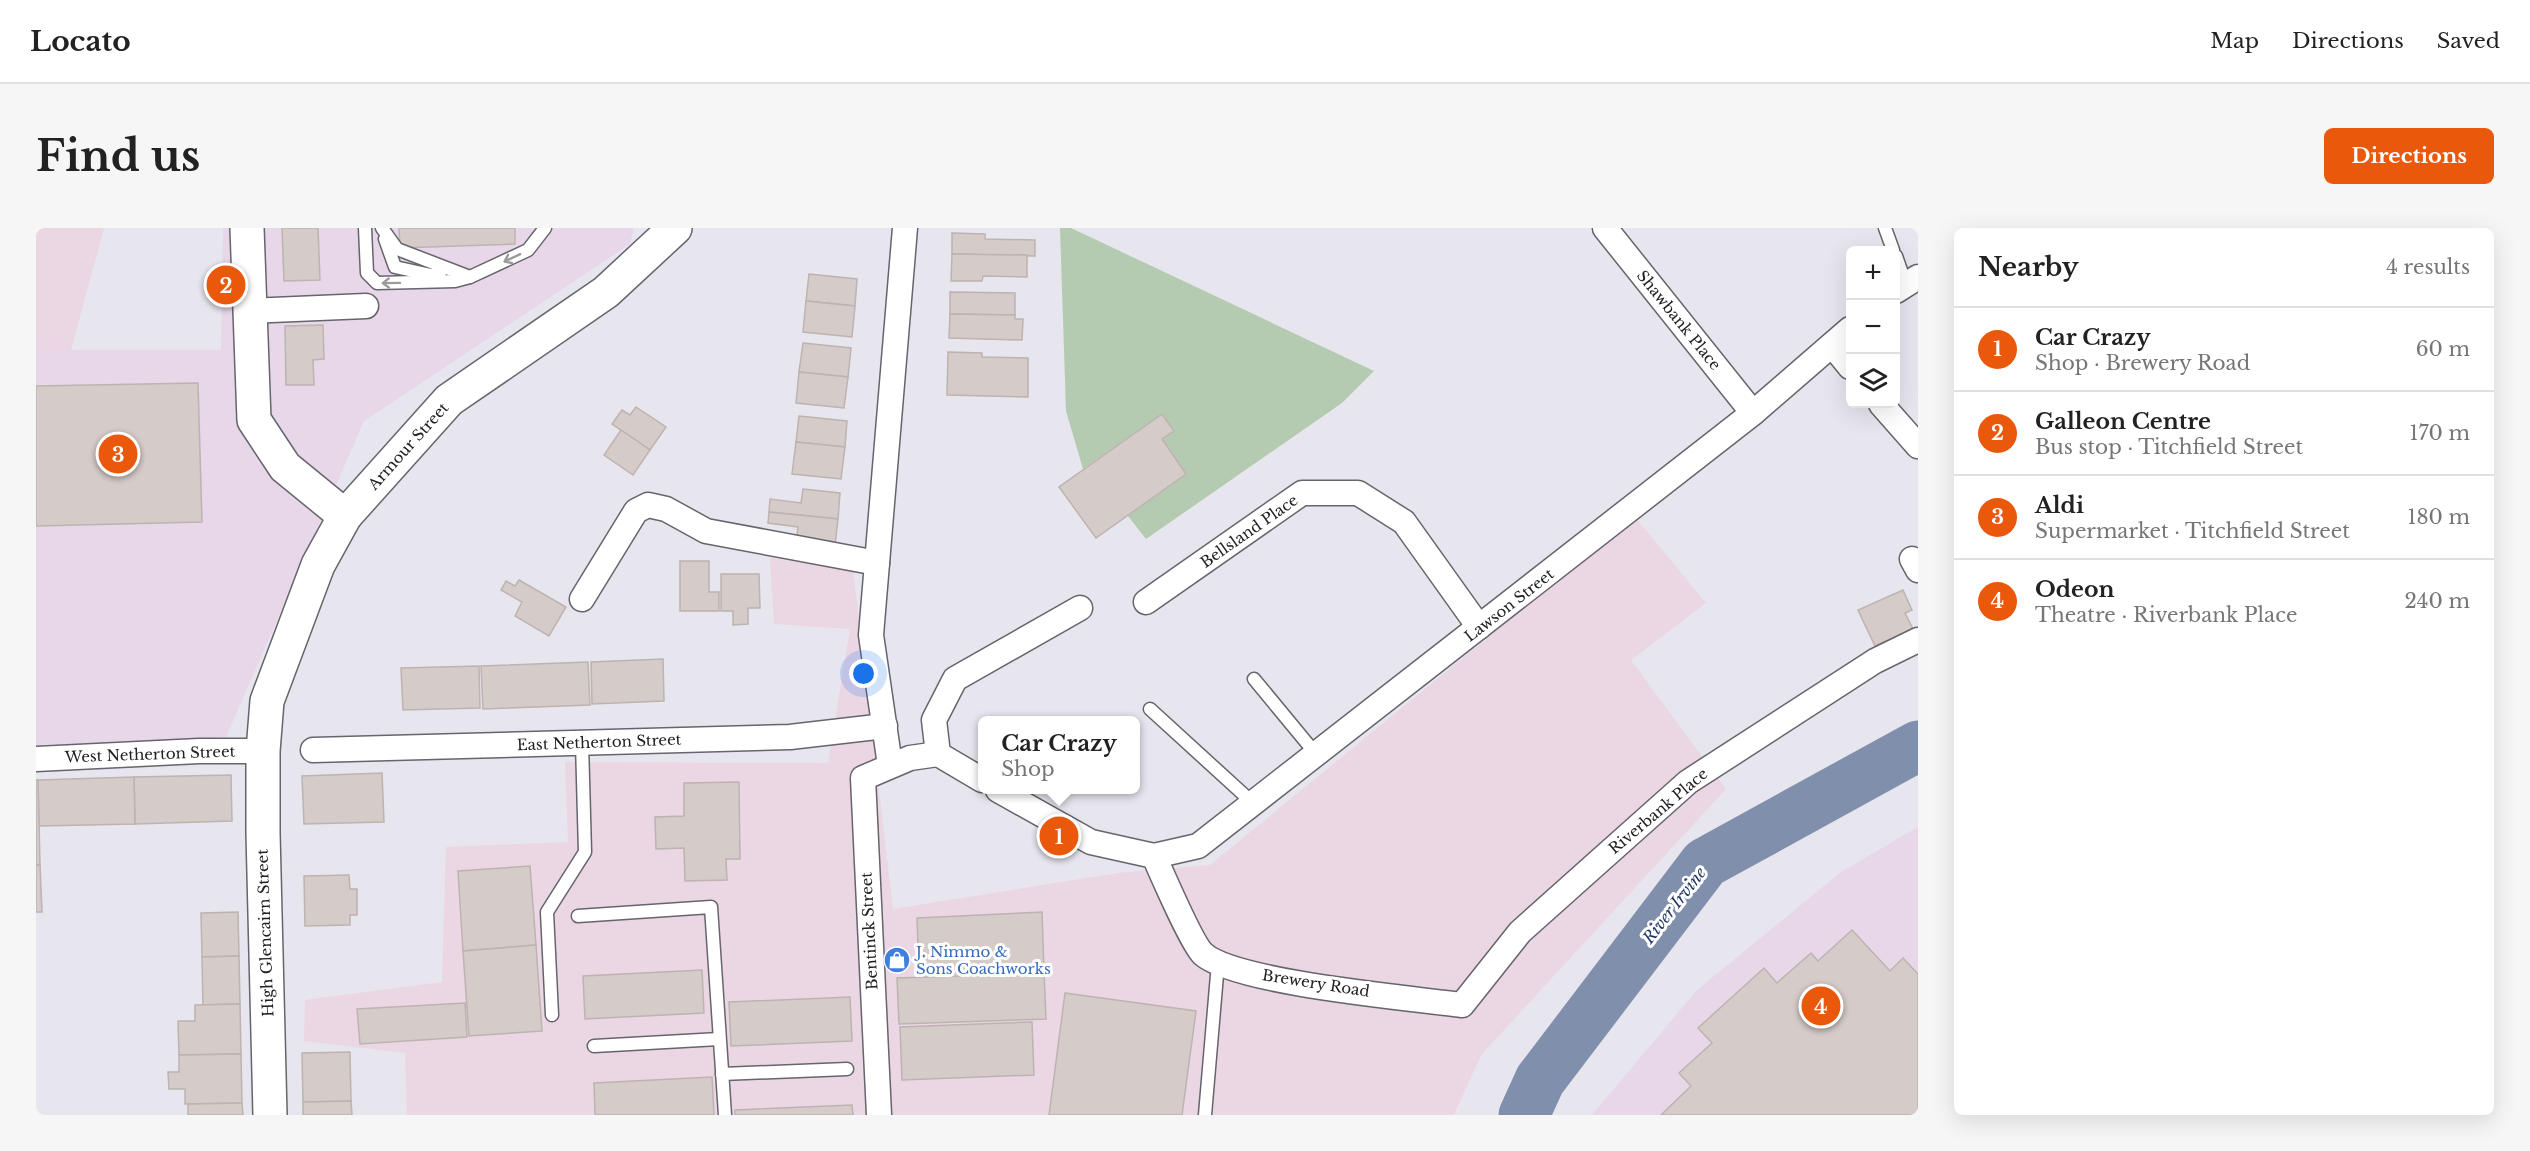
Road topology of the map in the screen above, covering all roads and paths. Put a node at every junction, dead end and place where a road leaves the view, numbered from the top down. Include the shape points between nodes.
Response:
1 (247, 228) edge
2 (365, 228) edge
3 (545, 228) edge
4 (675, 228) edge
5 (905, 228) edge
6 (1605, 228) edge
7 (1885, 228) edge
8 (382, 229) edge
9 (1892, 246) edge
10 (1900, 267) edge
11 (470, 277) junction
12 (1906, 283) edge
13 (366, 306) dead end
14 (250, 311) junction
15 (1846, 333) edge
16 (1832, 345) junction
17 (1846, 361) edge
18 (1885, 408) edge
19 (1753, 413) junction
20 (1918, 446) edge
21 (345, 516) junction
22 (877, 563) junction
23 (582, 599) dead end
24 (1146, 602) dead end
25 (1080, 608) dead end
26 (1479, 627) junction
27 (1918, 640) edge
28 (1254, 679) dead end
29 (1150, 709) dead end
30 (885, 726) junction
31 (582, 743) junction
32 (313, 750) dead end
33 (263, 751) junction
34 (938, 754) junction
35 (1316, 754) junction
36 (36, 759) edge
37 (890, 765) junction
38 (978, 778) edge
39 (1007, 794) edge
40 (1253, 803) junction
41 (1154, 856) junction
42 (578, 916) dead end
43 (1218, 963) junction
44 (1462, 1005) joint
45 (552, 1015) dead end
46 (719, 1039) junction
47 (594, 1046) dead end
48 (847, 1069) dead end
49 (722, 1074) junction
50 (270, 1115) edge
51 (725, 1115) edge
52 (879, 1115) edge
53 (1205, 1115) edge

1 - 14 main road
11 -> 2 lane via 455,281 377,283 367,273
3 -> 11 lane via 528,250
4 - 21 main road, Armour Street via 606,292 449,400
5 - 22 street
6 - 19 street, Shawbank Place
7 - 9 lane
8 - 11 lane via 395,267 431,275 453,270
10 - 12 lane
13 - 14 street
14 - 21 main road via 254,420 285,466
15 - 16 street, Lawson Street
16 - 17 street
16 - 19 street, Lawson Street
18 - 20 street
19 - 26 street, Lawson Street
21 - 33 main road, Armour Street via 318,565 283,654 267,701
22 - 23 street via 706,531 666,509 648,505 636,511
22 - 30 street via 871,635
24 - 26 street, Bellsland Place via 1302,493 1358,493 1404,522
25 - 34 street via 955,679 934,720
26 - 35 street, Lawson Street
27 - 44 street, Riverbank Place via 1875,661 1688,782 1520,933
28 - 35 lane
29 - 40 lane
30 - 31 street, East Netherton Street via 790,737
30 - 37 street
31 - 32 street, East Netherton Street
31 - 45 lane via 585,852 547,912
33 - 36 street, West Netherton Street
33 - 50 main road, High Glencairn Street
34 - 37 street
34 - 38 street
35 - 40 street, Lawson Street
37 - 52 street, Bentinck Street via 863,778
39 - 41 street via 1091,842
40 - 41 street, Lawson Street via 1198,846
41 - 43 street, Brewery Road via 1201,952
42 - 46 lane via 711,907
43 - 44 street, Brewery Road via 1274,979
43 - 53 lane
46 - 47 lane
46 - 49 lane
48 - 49 lane
49 - 51 lane

